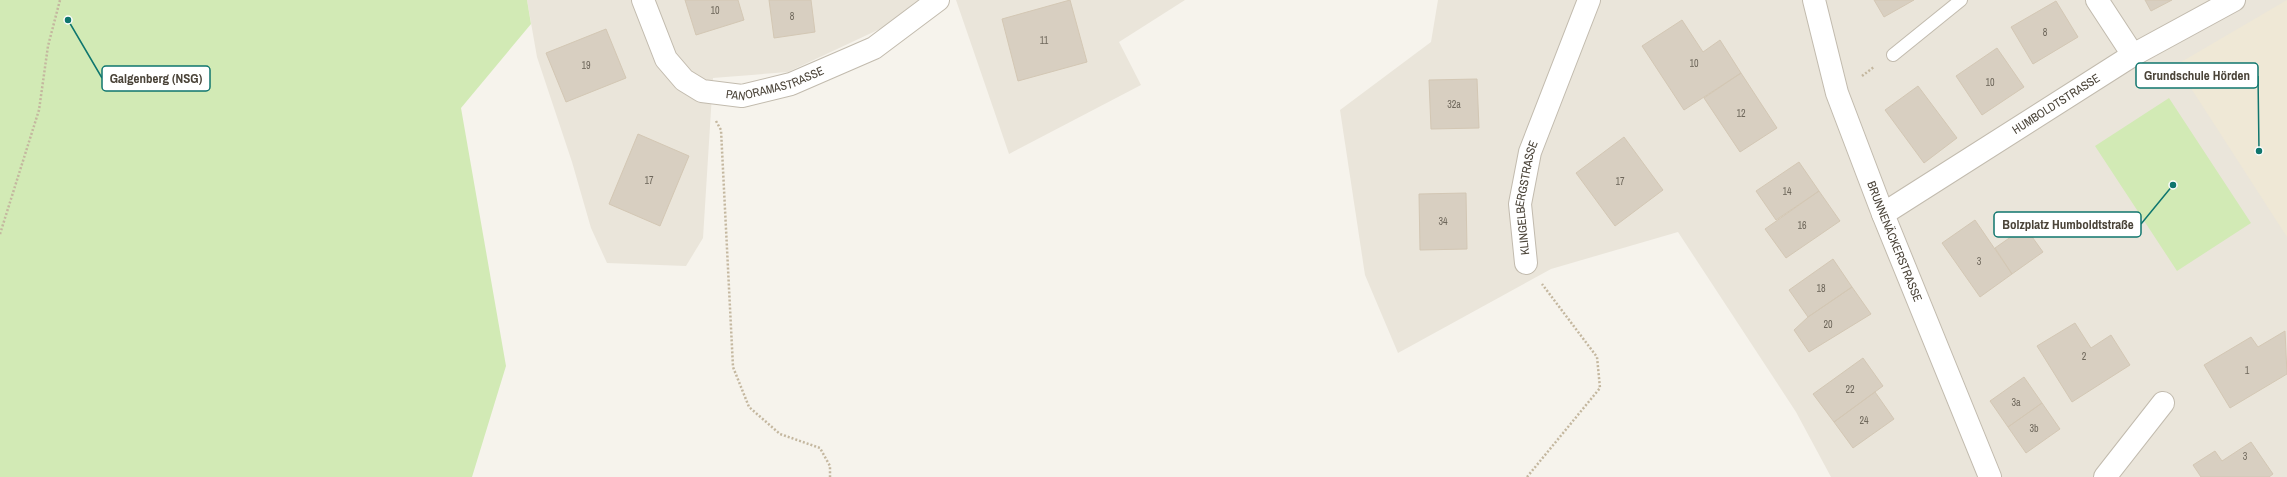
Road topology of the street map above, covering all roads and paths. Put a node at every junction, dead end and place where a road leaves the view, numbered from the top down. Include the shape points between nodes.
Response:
1 (60, 0) edge
2 (643, 0) edge
3 (938, 0) edge
4 (1589, 0) edge
5 (1814, 0) edge
6 (1961, 0) edge
7 (2097, 0) edge
8 (2234, 0) edge
9 (1893, 55) joint
10 (2133, 55) junction
11 (1837, 93) junction
12 (721, 130) dead end
13 (1883, 214) junction
14 (0, 234) edge
15 (1526, 263) joint
16 (2163, 403) dead end
17 (830, 477) edge
18 (1527, 477) edge
19 (1990, 477) edge
20 (2105, 477) edge

1 - 14 path via 48,46 39,110
2 - 3 street, PANORAMASTRASSE via 666,59 684,80 702,91 742,96 791,84 874,48
4 - 15 street, KLINGELBERGSTRASSE via 1530,152 1520,204
5 - 11 street, BRUNNENÄCKERSTRASSE
6 - 9 lane
7 - 10 street
8 - 10 street, HUMBOLDTSTRASSE
9 - 11 path
10 - 13 street, HUMBOLDTSTRASSE
11 - 13 street, BRUNNENÄCKERSTRASSE
12 - 17 path via 733,367 748,407 780,434 820,448 830,466
13 - 19 street, BRUNNENÄCKERSTRASSE
15 - 18 path, KLINGELBERGSTRASSE via 1597,357 1600,388
16 - 20 street

